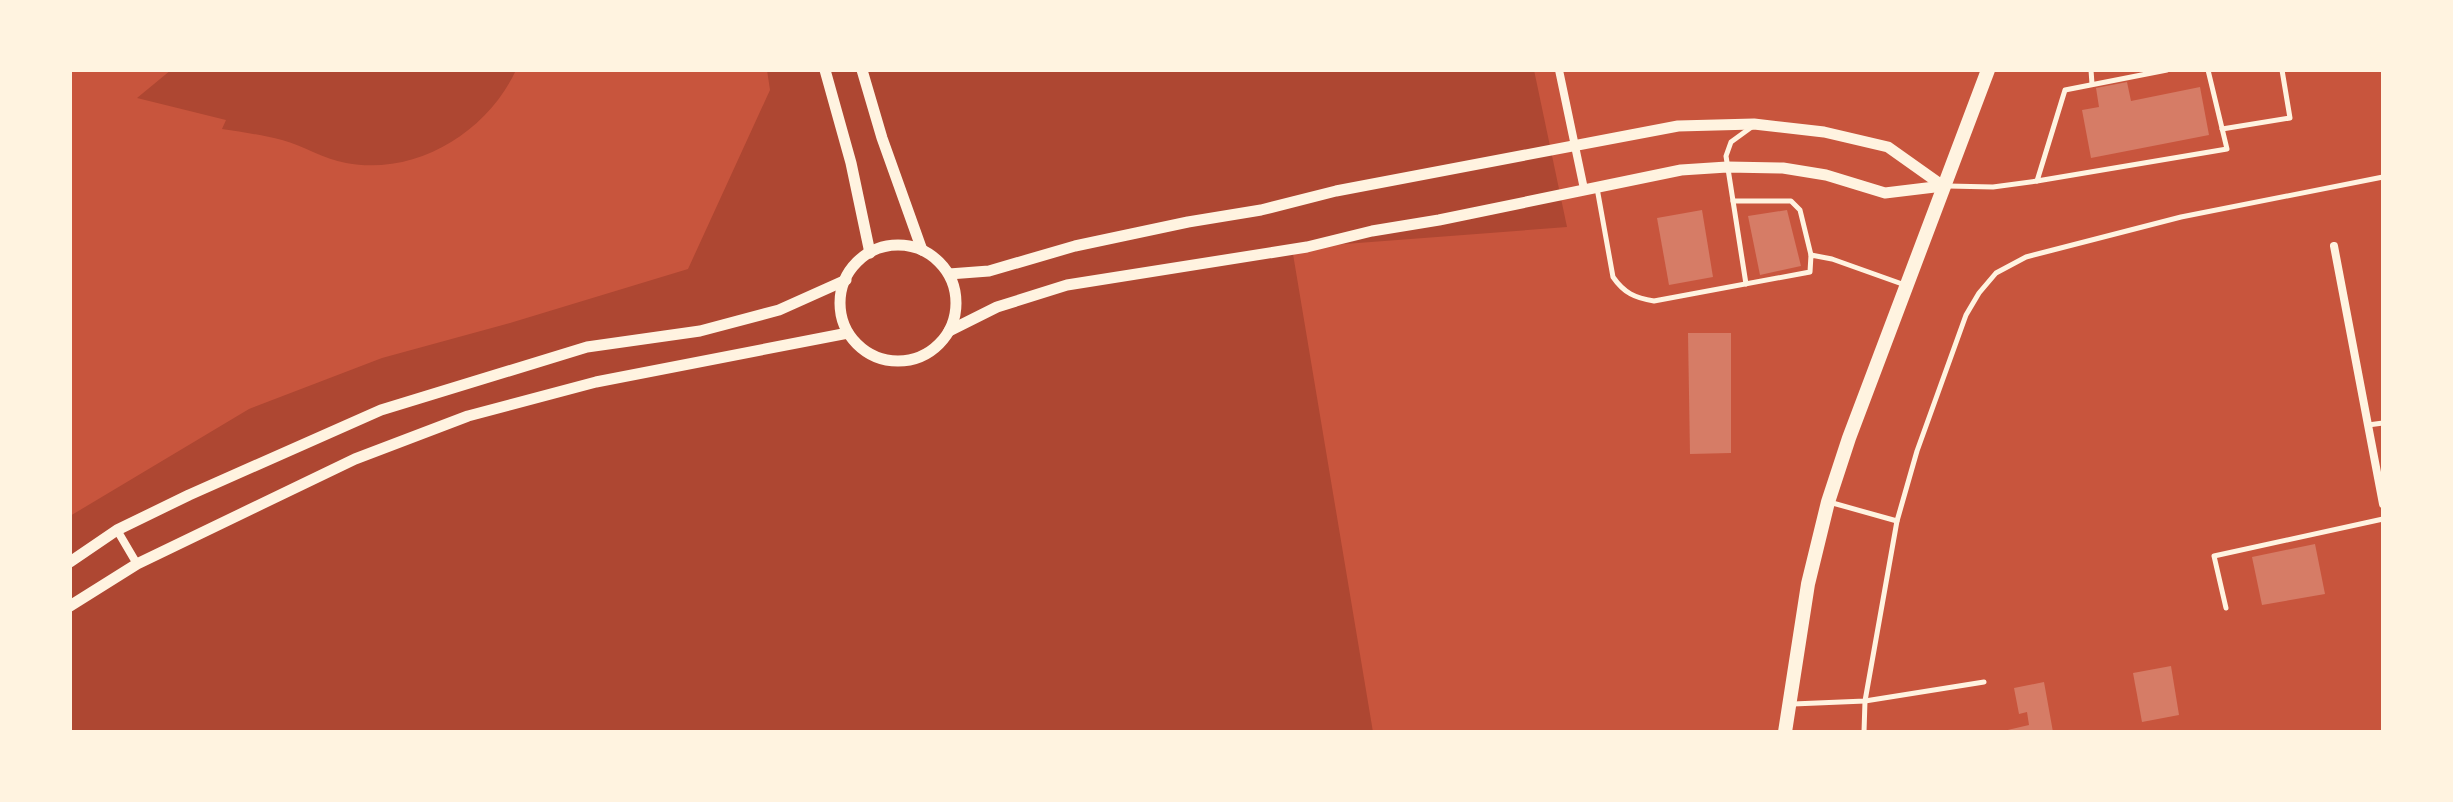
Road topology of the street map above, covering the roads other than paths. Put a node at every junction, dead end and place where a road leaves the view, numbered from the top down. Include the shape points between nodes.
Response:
1 (825, 70) edge
2 (862, 70) edge
3 (1559, 70) edge
4 (1988, 70) edge
5 (2091, 70) edge
6 (2167, 70) edge
7 (2208, 70) edge
8 (2282, 70) edge
9 (2092, 84) junction
10 (1754, 124) junction
11 (2222, 129) junction
12 (1574, 147) junction
13 (1727, 167) junction
14 (2383, 177) edge
15 (2037, 181) junction
16 (1943, 186) junction
17 (1597, 187) junction
18 (1584, 189) junction
19 (1733, 201) junction
20 (2334, 246) dead end
21 (922, 250) junction
22 (870, 253) junction
23 (1811, 255) junction
24 (949, 274) junction
25 (846, 280) junction
26 (1746, 284) junction
27 (1906, 285) junction
28 (949, 331) junction
29 (848, 333) junction
30 (2383, 423) edge
31 (2368, 426) junction
32 (1828, 502) junction
33 (2383, 504) edge
34 (2383, 519) edge
35 (1897, 521) junction
36 (117, 530) junction
37 (70, 562) edge
38 (137, 564) junction
39 (70, 606) edge
40 (2226, 608) dead end
41 (1984, 682) dead end
42 (1865, 701) junction
43 (1788, 704) junction
44 (1785, 732) edge
45 (1864, 732) edge

1 - 22 street
2 - 21 street
3 - 12 street
4 - 16 main road
5 - 9 lane
6 - 9 lane
7 - 11 lane
8 - 11 lane via 2290,118
9 - 15 lane via 2065,90
10 - 12 street via 1678,126
10 - 13 lane via 1731,142
10 - 16 street via 1888,147
11 - 15 lane via 2227,149
12 - 18 street
12 - 24 street via 1173,225 989,271
13 - 16 street via 1826,175 1885,193
13 - 17 street via 1681,170
13 - 19 lane
14 - 35 lane via 2181,217 2026,257 1996,273 1966,315
15 - 16 lane
16 - 27 main road
17 - 18 street
17 - 26 lane via 1613,277 1621,290 1654,301
18 - 28 street via 1262,255 1067,285 997,307
19 - 23 lane via 1791,201 1800,210
19 - 26 lane
20 - 31 street
21 - 22 street via 886,246
21 - 24 street
22 - 25 street
23 - 26 lane via 1810,272
23 - 27 lane
24 - 28 street via 956,312
25 - 29 street via 841,297
25 - 36 street via 779,310 700,331 587,347 381,410
27 - 32 main road
28 - 29 street via 920,357 900,361 863,349
29 - 38 street via 596,382 468,416 355,459
30 - 31 lane
31 - 33 street
32 - 35 lane
32 - 43 main road
34 - 40 lane via 2214,556
35 - 42 lane
36 - 37 street
36 - 38 street
38 - 39 street
41 - 42 lane
42 - 43 lane
42 - 45 lane
43 - 44 main road

